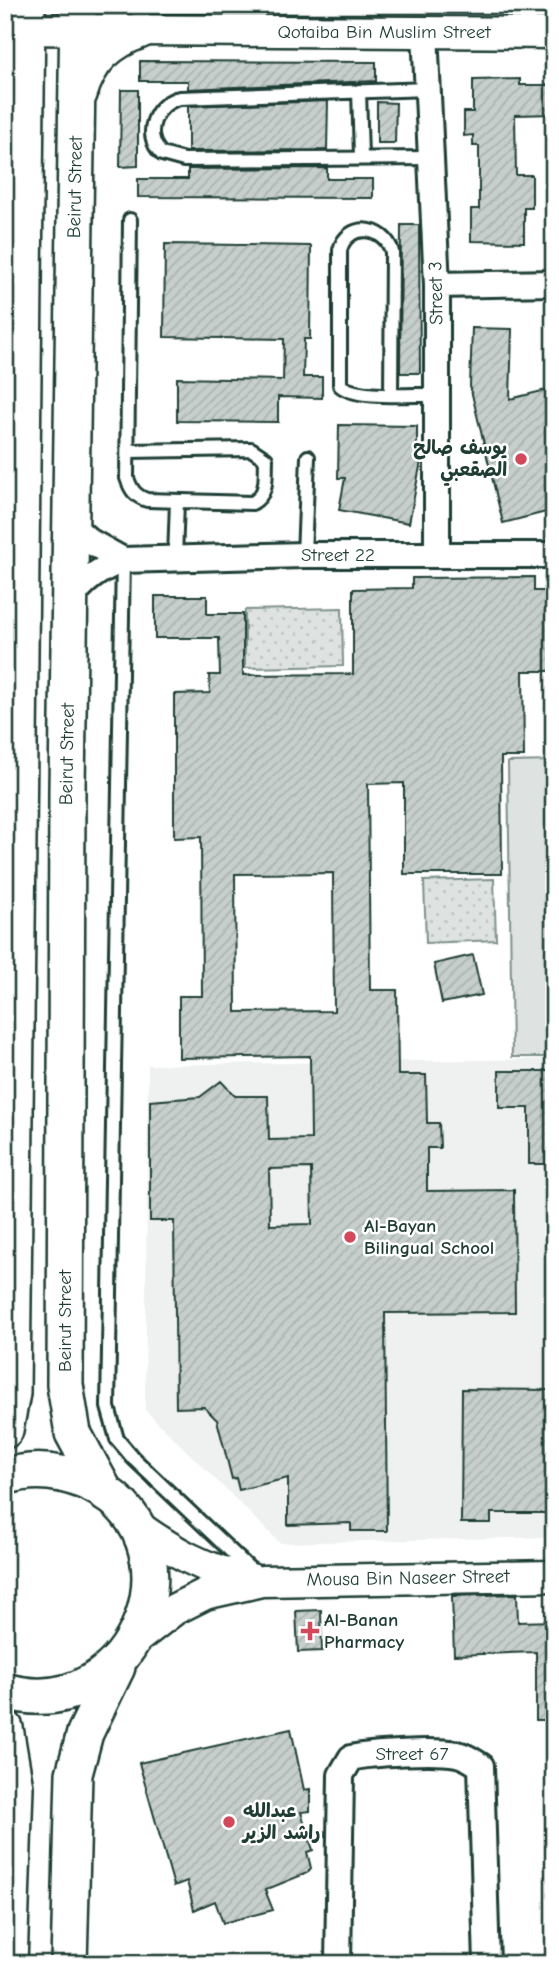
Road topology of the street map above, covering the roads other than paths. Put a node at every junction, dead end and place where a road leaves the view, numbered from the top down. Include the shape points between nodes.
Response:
1 (78, 17) edge
2 (20, 21) edge
3 (141, 30) junction
4 (425, 33) junction
5 (554, 33) edge
6 (5, 69) edge
7 (428, 89) junction
8 (359, 91) junction
9 (76, 104) junction
10 (22, 113) junction
11 (361, 156) junction
12 (431, 158) junction
13 (130, 220) dead end
14 (554, 283) edge
15 (437, 285) junction
16 (391, 394) junction
17 (437, 395) junction
18 (128, 451) junction
19 (14, 455) edge
20 (308, 457) dead end
21 (177, 501) junction
22 (71, 525) junction
23 (14, 537) edge
24 (437, 554) junction
25 (304, 555) junction
26 (554, 555) edge
27 (176, 558) junction
28 (123, 560) junction
29 (69, 601) junction
30 (20, 788) junction
31 (67, 789) junction
32 (11, 1015) edge
33 (16, 1053) junction
34 (65, 1248) junction
35 (5, 1430) edge
36 (5, 1477) edge
37 (106, 1494) junction
38 (132, 1522) junction
39 (554, 1576) edge
40 (262, 1581) junction
41 (128, 1651) junction
42 (5, 1690) edge
43 (5, 1728) edge
44 (9, 1964) edge
45 (69, 1964) edge
46 (338, 1964) edge
47 (486, 1964) edge

1 - 2 street, Qotaiba Bin Muslim Street
1 - 3 street, Qotaiba Bin Muslim Street
1 - 9 main road, Beirut Street
2 - 10 main road
3 - 4 street, Qotaiba Bin Muslim Street
3 - 9 main road via 113,43 94,60
4 - 5 street, Qotaiba Bin Muslim Street
4 - 7 street, Street 3
6 - 10 main road
7 - 8 lane
7 - 12 street, Street 3
8 - 11 lane
8 - 11 lane via 170,100 155,117 153,136 162,154 184,160
9 - 22 main road, Beirut Street
10 - 19 main road
11 - 12 lane
12 - 15 street, Street 3
13 - 18 lane
14 - 15 street
15 - 17 street, Street 3
16 - 16 lane via 356,393 340,385 340,250 350,233 372,231 389,241 392,252
16 - 17 lane
17 - 24 street, Street 3
18 - 21 lane via 127,478 137,496
18 - 21 lane via 251,449 266,459 265,491 252,503
19 - 23 main road
20 - 25 lane
21 - 27 lane
22 - 28 street
22 - 29 main road, Beirut Street
23 - 30 main road
24 - 25 street, Street 22
24 - 26 street, Street 22
25 - 27 street, Street 22
27 - 28 street, Street 22
28 - 29 street, Street 22 via 96,572
28 - 40 lane via 108,1408 117,1439 133,1458
29 - 31 main road, Beirut Street
30 - 31 main road via 44,779
30 - 32 main road
31 - 34 main road, Beirut Street
32 - 33 main road
33 - 34 main road via 30,1115 32,1245 45,1256
33 - 35 main road via 12,1393
34 - 37 main road, Beirut Street via 69,1419
36 - 37 main road via 52,1472
37 - 38 main road
38 - 40 street, Mousa Bin Naseer Street via 199,1564
38 - 41 main road via 144,1544 150,1593 145,1618
39 - 40 street, Mousa Bin Naseer Street
40 - 41 street, Mousa Bin Naseer Street via 197,1597 175,1609
41 - 42 main road via 84,1686 62,1693 40,1696
41 - 45 main road via 85,1732 74,1774
43 - 44 main road via 15,1787
46 - 47 street, Street 67 via 341,1775 351,1758 370,1753 453,1753 481,1766

